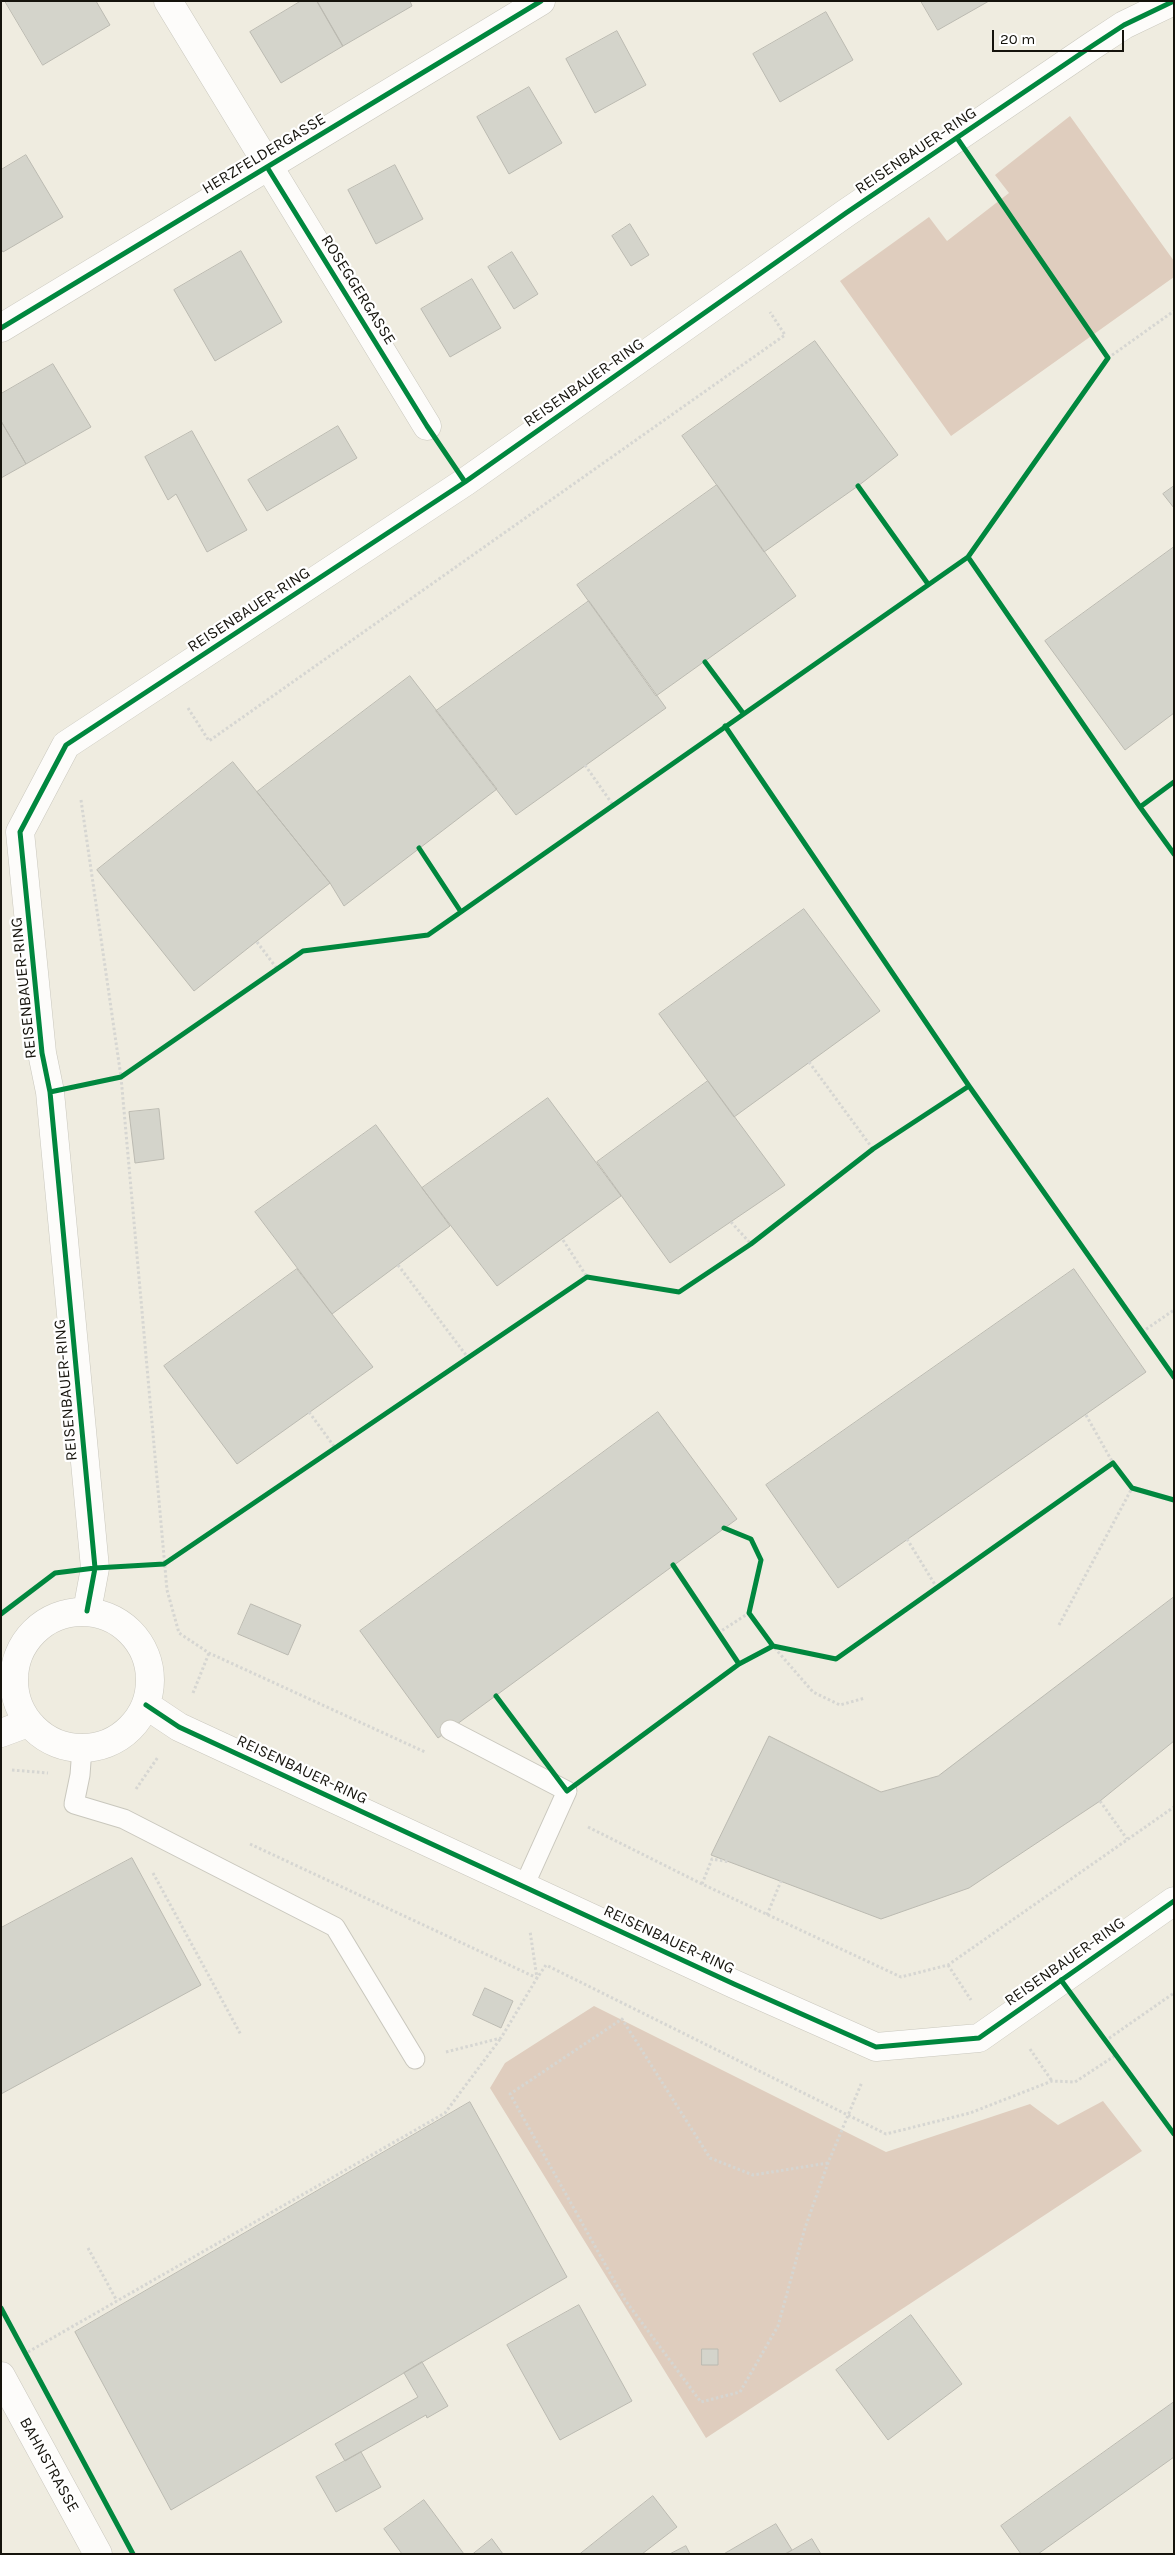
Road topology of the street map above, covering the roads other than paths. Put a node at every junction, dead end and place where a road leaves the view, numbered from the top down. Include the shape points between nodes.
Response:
1 (168, 1) edge
2 (540, 1) edge
3 (1174, 2) edge
4 (267, 167) junction
5 (1, 328) edge
6 (427, 426) dead end
7 (87, 1610) junction
8 (7, 1678) edge
9 (146, 1705) junction
10 (28, 1723) junction
11 (450, 1730) dead end
12 (1, 1733) edge
13 (81, 1762) junction
14 (524, 1886) junction
15 (1174, 1901) edge
16 (415, 2059) road end
17 (1, 2376) edge
18 (98, 2554) edge

1 - 4 street, ROSEGGERGASSE
2 - 4 street, HERZFELDERGASSE
3 - 7 street, REISENBAUER-RING via 1124,25 1092,46 846,213 465,482 66,745 20,832 42,1053 50,1092 95,1568
4 - 5 street, HERZFELDERGASSE
4 - 6 street, ROSEGGERGASSE
7 - 8 street via 57,1615 32,1630
7 - 9 street via 112,1617 132,1633 146,1654 150,1680
8 - 10 street
9 - 13 street via 131,1728
9 - 14 street, REISENBAUER-RING via 179,1727
10 - 12 street
10 - 13 street
11 - 14 lane via 567,1791
13 - 16 lane via 74,1804 124,1820 336,1926
14 - 15 street, REISENBAUER-RING via 876,2047 979,2038
17 - 18 street, BAHNSTRASSE

